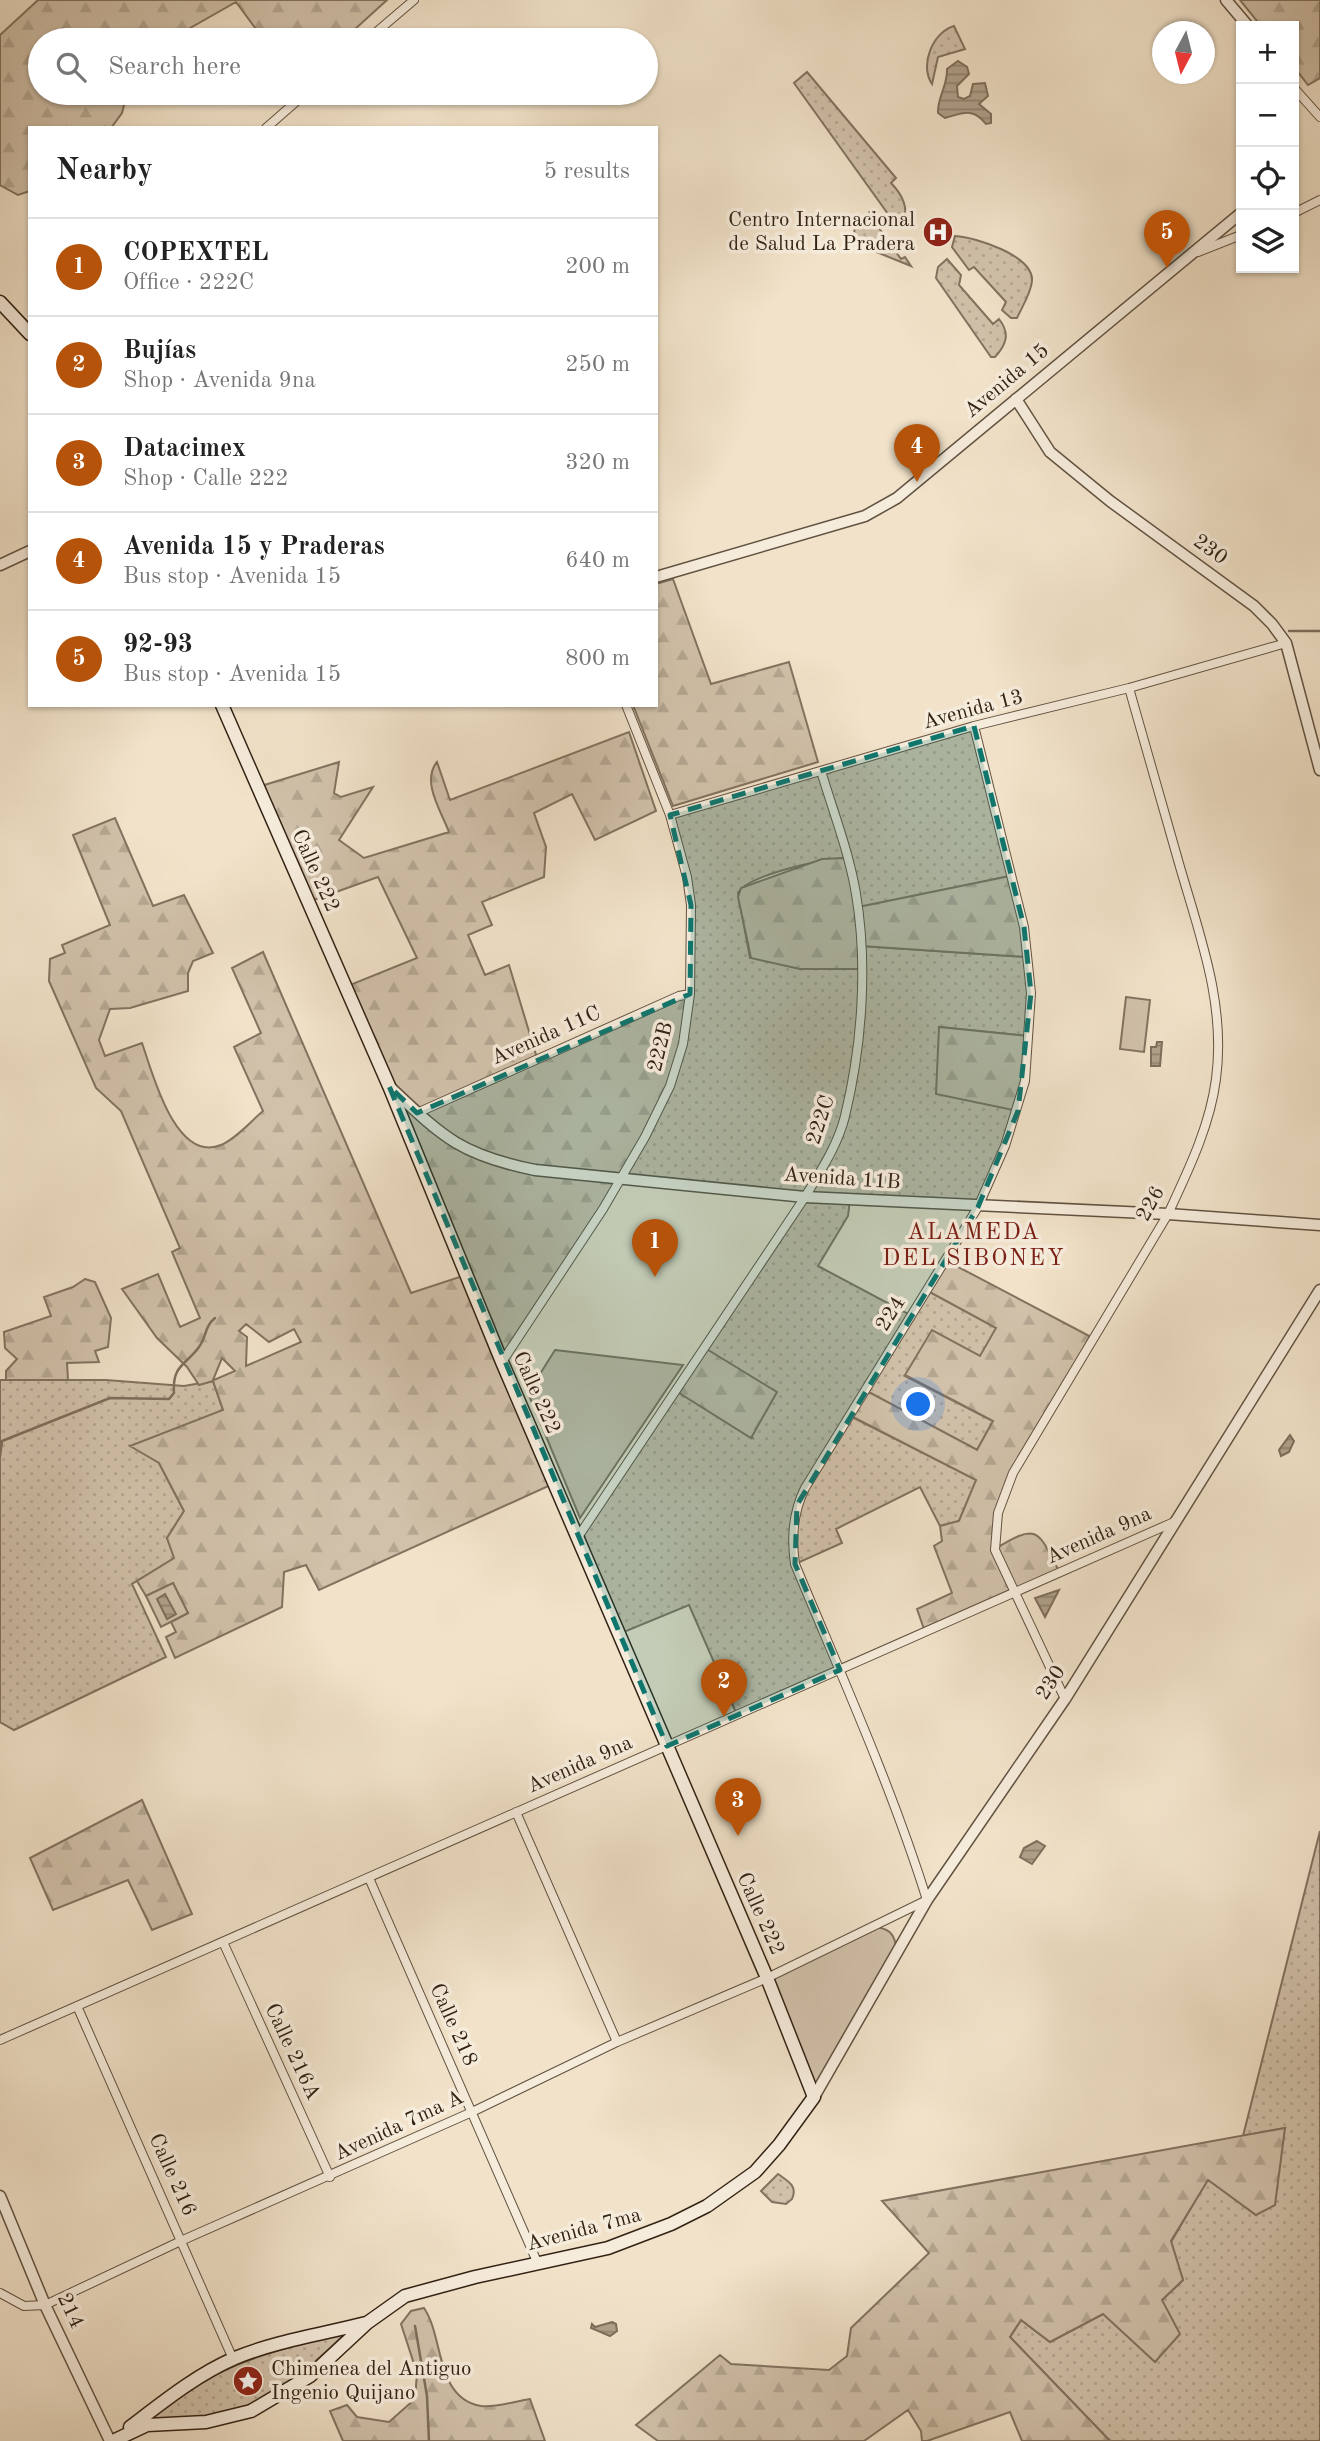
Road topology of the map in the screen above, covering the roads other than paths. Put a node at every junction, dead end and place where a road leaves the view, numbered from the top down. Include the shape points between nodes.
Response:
1 (414, 0) edge
2 (1226, 0) edge
3 (1244, 21) edge
4 (381, 28) edge
5 (1299, 94) edge
6 (292, 105) edge
7 (1320, 117) edge
8 (268, 126) edge
9 (1320, 200) edge
10 (1299, 210) edge
11 (1236, 217) edge
12 (1236, 237) edge
13 (1190, 255) junction
14 (0, 302) edge
15 (28, 332) edge
16 (1016, 399) junction
17 (28, 552) edge
18 (0, 565) edge
19 (658, 576) edge
20 (1286, 643) junction
21 (1129, 688) junction
22 (223, 707) edge
23 (627, 707) edge
24 (974, 726) junction
25 (1320, 770) edge
26 (821, 771) junction
27 (670, 815) junction
28 (690, 994) junction
29 (388, 1086) junction
30 (417, 1113) junction
31 (618, 1180) junction
32 (805, 1197) junction
33 (978, 1207) junction
34 (1168, 1214) junction
35 (1320, 1225) edge
36 (1318, 1294) edge
37 (502, 1362) junction
38 (1174, 1522) junction
39 (578, 1538) junction
40 (1013, 1593) junction
41 (840, 1670) junction
42 (1065, 1699) junction
43 (667, 1746) junction
44 (516, 1812) junction
45 (369, 1878) junction
46 (927, 1899) junction
47 (223, 1942) junction
48 (767, 1978) junction
49 (78, 2006) junction
50 (0, 2040) edge
51 (617, 2042) junction
52 (814, 2097) junction
53 (472, 2112) junction
54 (330, 2177) junction
55 (0, 2196) edge
56 (183, 2240) junction
57 (538, 2264) junction
58 (0, 2292) edge
59 (45, 2305) junction
60 (367, 2323) junction
61 (233, 2359) junction
62 (112, 2441) edge

1 - 4 street
2 - 3 street
5 - 7 street
6 - 8 street
9 - 10 street
11 - 13 street, Avenida 15
12 - 13 street
13 - 16 street, Avenida 15
14 - 15 main road
16 - 19 street, Avenida 15 via 897,498 865,516
16 - 20 street, 230 via 1050,452 1254,606
17 - 18 street
20 - 21 street, Avenida 13
20 - 25 street, 230
21 - 24 street, Avenida 13
21 - 34 street, 226 via 1210,970 1217,1015 1216,1080 1209,1111
22 - 29 main road, Calle 222
23 - 27 street, 222B
24 - 26 street, Avenida 13
24 - 33 street, 224 via 1024,927 1031,993 1025,1081 1018,1111
26 - 27 street, Avenida 13
26 - 32 street, 222C via 856,890 862,933 861,994 845,1118
27 - 28 street, 222B via 691,905
28 - 30 street, Avenida 11C
28 - 31 street, 222B via 670,1086
29 - 30 street, Avenida 11B
29 - 37 main road, Calle 222
30 - 31 street, Avenida 11B via 463,1149 498,1163
31 - 32 street, Avenida 11B
31 - 37 street, 222B
32 - 33 street, Avenida 11B
32 - 39 street, 222C
33 - 34 street, Avenida 11B
33 - 41 street, 224 via 797,1505 792,1545 795,1564
34 - 35 street, Avenida 11B
34 - 40 street, 226 via 1013,1473 998,1513 995,1550
36 - 38 street, 230
37 - 39 main road, Calle 222
38 - 40 street, Avenida 9na
38 - 42 street, 230
39 - 43 main road, Calle 222
40 - 41 street, Avenida 9na
40 - 42 street, 226
41 - 43 street, Avenida 9na
41 - 46 street, 224
42 - 46 street, 230
43 - 44 street, Avenida 9na
43 - 48 main road, Calle 222
44 - 45 street, Avenida 9na
44 - 51 street
45 - 47 street, Avenida 9na
45 - 53 street, Calle 218
46 - 48 street, Avenida 7ma A
46 - 52 street, 230
47 - 49 street, Avenida 9na
47 - 54 street, Calle 216A
48 - 51 street, Avenida 7ma A
48 - 52 main road, Calle 222
49 - 50 street, Avenida 9na
49 - 56 street, Calle 216
51 - 53 street, Avenida 7ma A
52 - 57 main road, Avenida 7ma via 769,2158 707,2206 641,2237
53 - 54 street, Avenida 7ma A
53 - 57 street, Calle 218
54 - 56 street, Avenida 7ma A
55 - 59 street, 214
56 - 59 street, Avenida 7ma A
56 - 61 street, Calle 216
57 - 60 main road, Avenida 7ma via 414,2293
58 - 59 street via 24,2306
59 - 62 street, 214
60 - 61 main road, Avenida 7ma
60 - 62 main road, Avenida 7ma via 310,2376 251,2410 206,2422 147,2425
61 - 62 main road, Avenida 7ma via 170,2396

